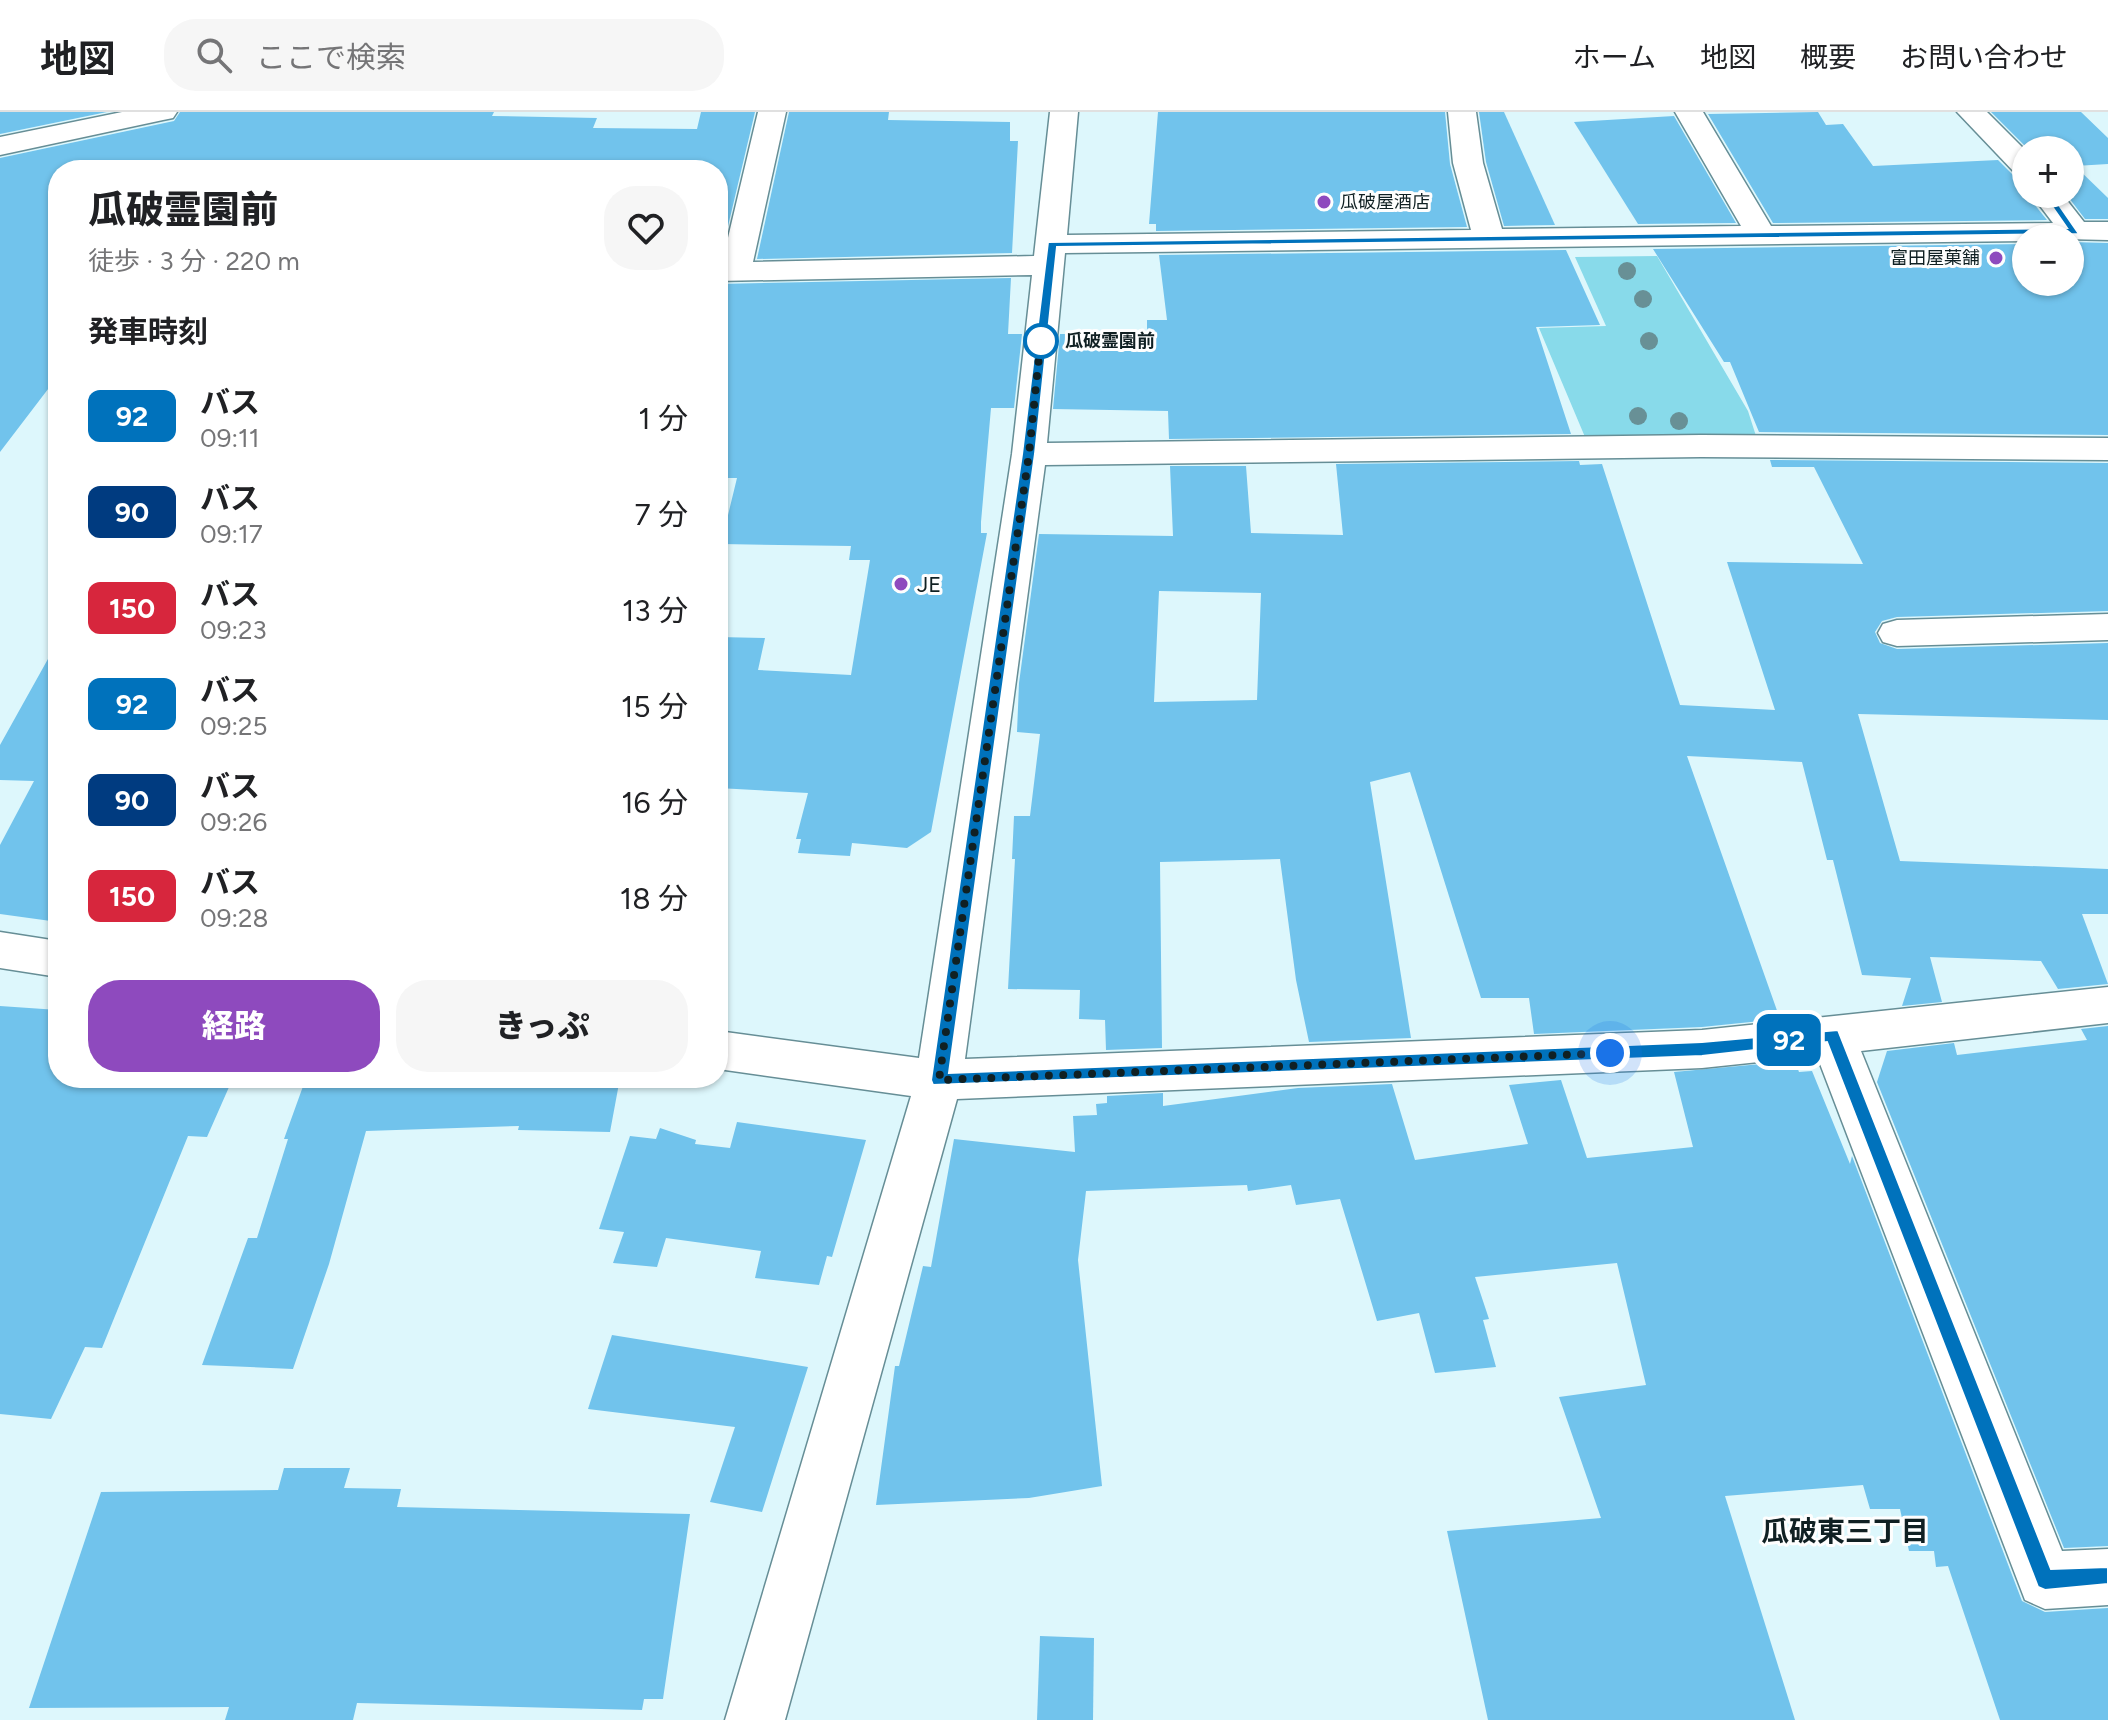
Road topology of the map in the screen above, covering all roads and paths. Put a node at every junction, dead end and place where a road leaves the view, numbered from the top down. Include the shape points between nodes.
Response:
1 (163, 112) edge
2 (772, 112) edge
3 (1064, 112) edge
4 (1462, 112) edge
5 (1689, 112) edge
6 (1971, 112) edge
7 (0, 146) edge
8 (2012, 154) edge
9 (2057, 208) edge
10 (2070, 224) edge
11 (2012, 232) edge
12 (1762, 236) junction
13 (2084, 236) edge
14 (1489, 239) junction
15 (2106, 249) edge
16 (1050, 254) junction
17 (728, 265) edge
18 (728, 272) edge
19 (2108, 449) edge
20 (1029, 454) junction
21 (2108, 627) edge
22 (1897, 633) dead end
23 (0, 950) edge
24 (48, 957) edge
25 (2108, 1005) edge
26 (1832, 1035) junction
27 (728, 1051) edge
28 (939, 1080) junction
29 (2108, 1577) edge
30 (755, 1720) edge

1 - 7 street
2 - 17 street
3 - 16 street
4 - 14 street via 1468,163
5 - 12 street
6 - 8 street
9 - 10 street
11 - 12 street
12 - 14 street
13 - 15 street
14 - 16 street
16 - 18 street
16 - 20 street
19 - 20 street via 1701,446
20 - 28 street
21 - 22 street
23 - 24 street
25 - 26 street
26 - 28 street via 1702,1049
26 - 29 street via 2045,1580
27 - 28 street
28 - 30 street

